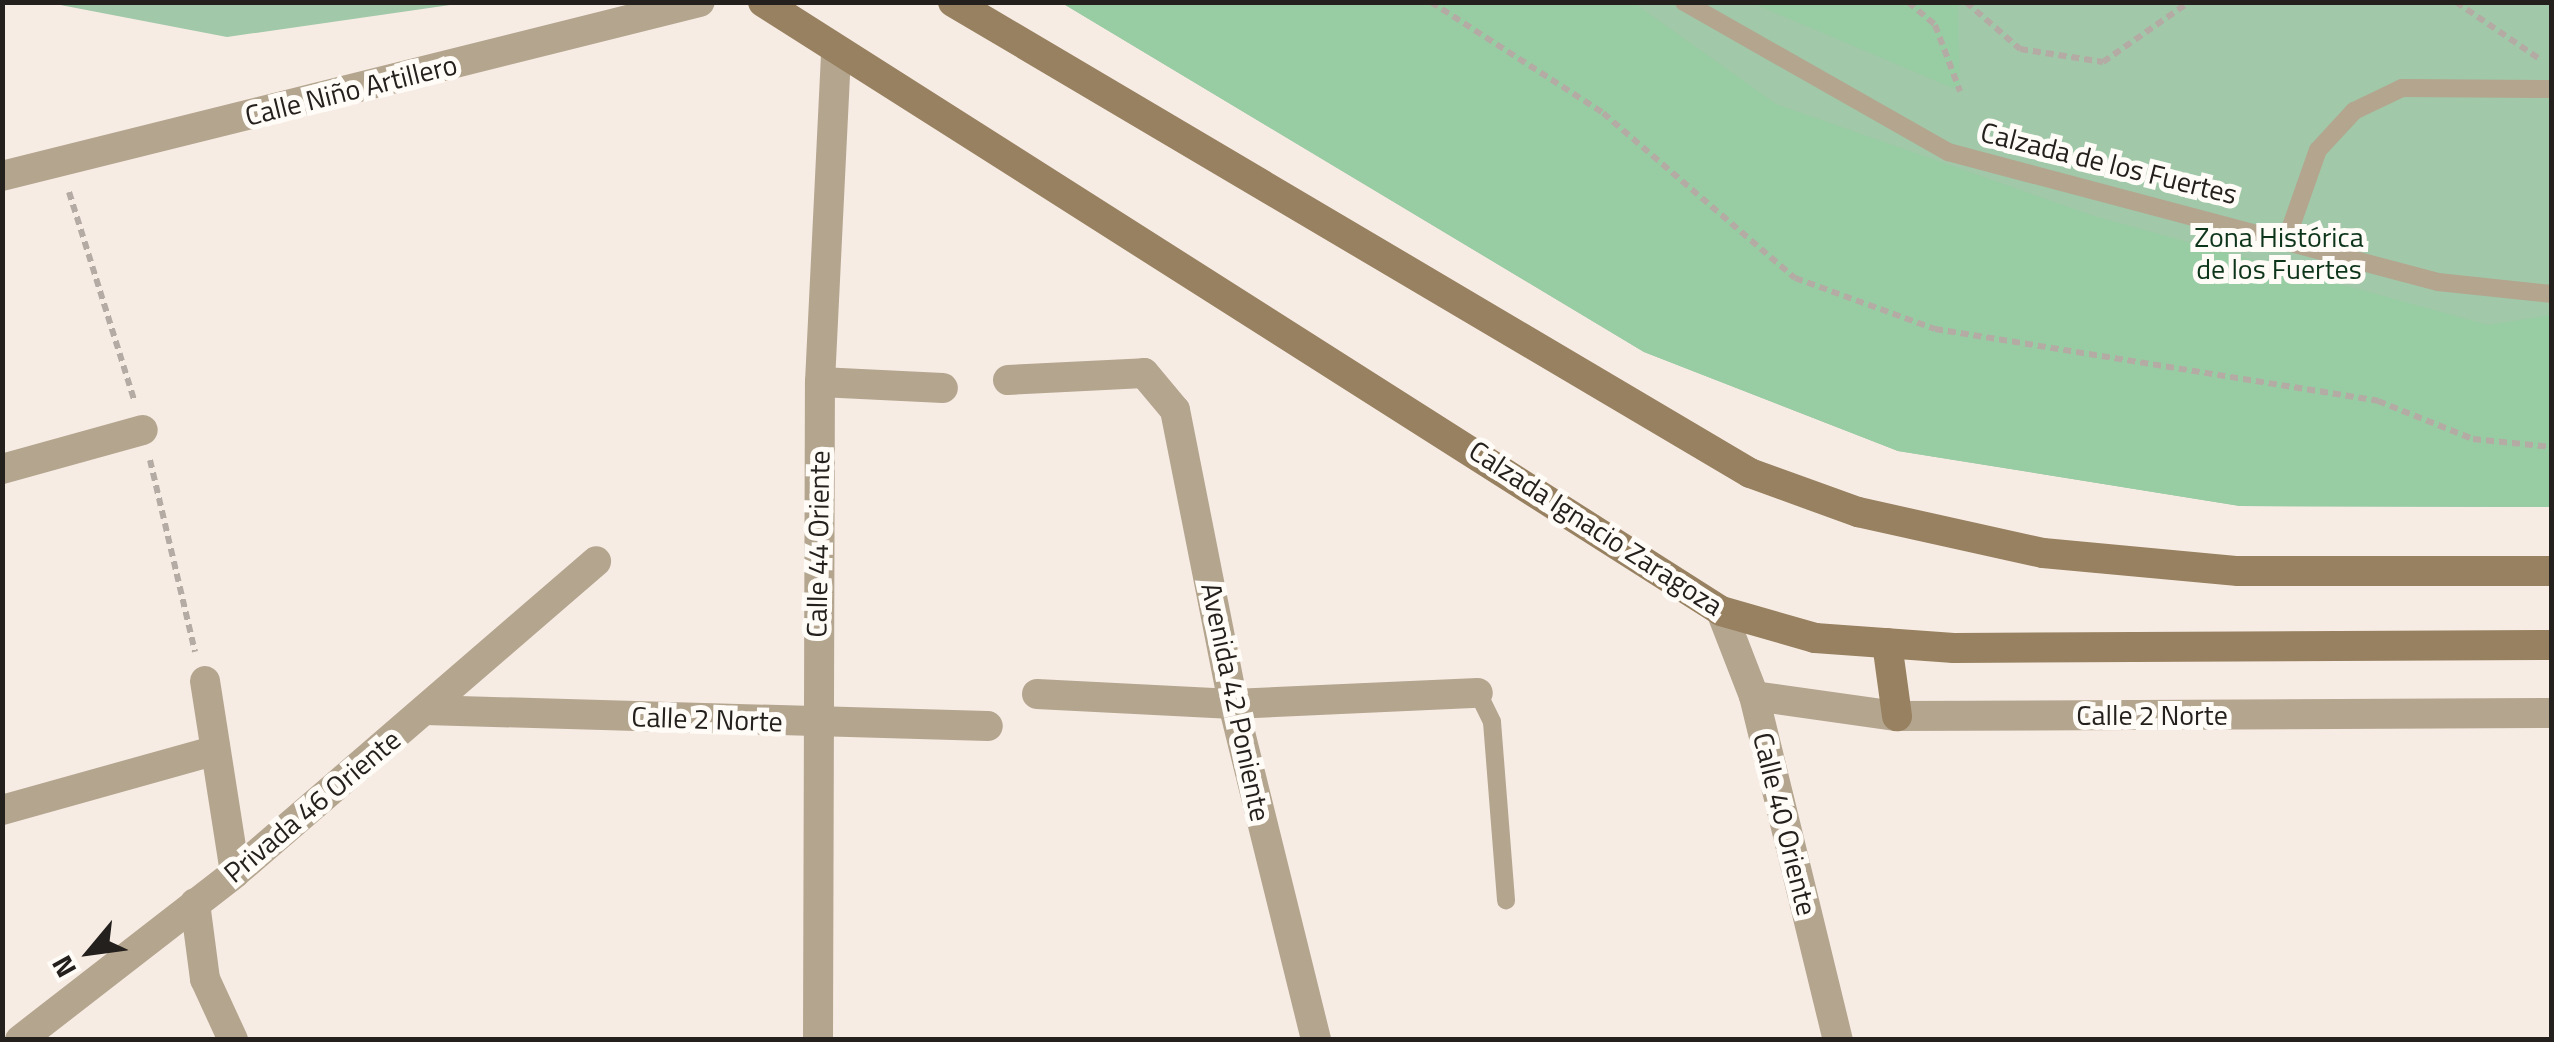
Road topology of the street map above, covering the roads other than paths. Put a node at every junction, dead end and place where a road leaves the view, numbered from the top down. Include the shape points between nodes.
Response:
1 (700, 2) edge
2 (763, 2) edge
3 (953, 2) edge
4 (1684, 2) edge
5 (836, 49) junction
6 (2552, 90) edge
7 (2, 176) edge
8 (2288, 235) junction
9 (2552, 294) edge
10 (1008, 380) dead end
11 (820, 382) junction
12 (943, 388) dead end
13 (143, 430) dead end
14 (2, 468) edge
15 (596, 561) dead end
16 (2552, 571) edge
17 (1721, 612) junction
18 (1888, 644) junction
19 (2552, 644) edge
20 (205, 682) dead end
21 (1478, 693) joint
22 (1036, 694) dead end
23 (1754, 696) junction
24 (1233, 704) junction
25 (425, 710) junction
26 (2552, 713) edge
27 (1897, 716) junction
28 (816, 722) junction
29 (988, 726) dead end
30 (210, 752) junction
31 (2, 810) edge
32 (234, 873) junction
33 (1506, 900) dead end
34 (195, 903) junction
35 (20, 1040) edge
36 (233, 1040) edge
37 (818, 1040) edge
38 (1316, 1040) edge
39 (1838, 1040) edge

1 - 7 street, Calle Niño Artillero
2 - 5 main road, Calzada Ignacio Zaragoza
3 - 16 main road via 1750,473 1858,512 2044,553 2199,567
4 - 8 lane, Calzada de los Fuertes via 1948,152
5 - 11 street, Calle 44 Oriente
5 - 17 main road, Calzada Ignacio Zaragoza
6 - 8 lane via 2402,88 2354,111 2318,150
8 - 9 lane, Calzada de los Fuertes via 2438,282
10 - 24 street, Avenida 42 Poniente via 1144,373 1175,410
11 - 12 street
11 - 28 street, Calle 44 Oriente
13 - 14 street
15 - 25 street, Privada 46 Oriente
17 - 18 main road, Calzada Ignacio Zaragoza via 1816,638
17 - 23 street, Calle 40 Oriente
18 - 19 main road, Calzada Ignacio Zaragoza
18 - 27 main road
20 - 30 street
21 - 24 street
21 - 33 lane via 1492,722
22 - 24 street
23 - 27 street, Calle 2 Norte
23 - 39 street, Calle 40 Oriente
24 - 38 street, Avenida 42 Poniente
25 - 28 street, Calle 2 Norte
25 - 32 street, Privada 46 Oriente
26 - 27 street, Calle 2 Norte
28 - 29 street, Calle 2 Norte
28 - 37 street, Calle 44 Oriente
30 - 31 street
30 - 32 street
32 - 34 street, Privada 46 Oriente
34 - 35 street, Privada 46 Oriente
34 - 36 street via 205,979

